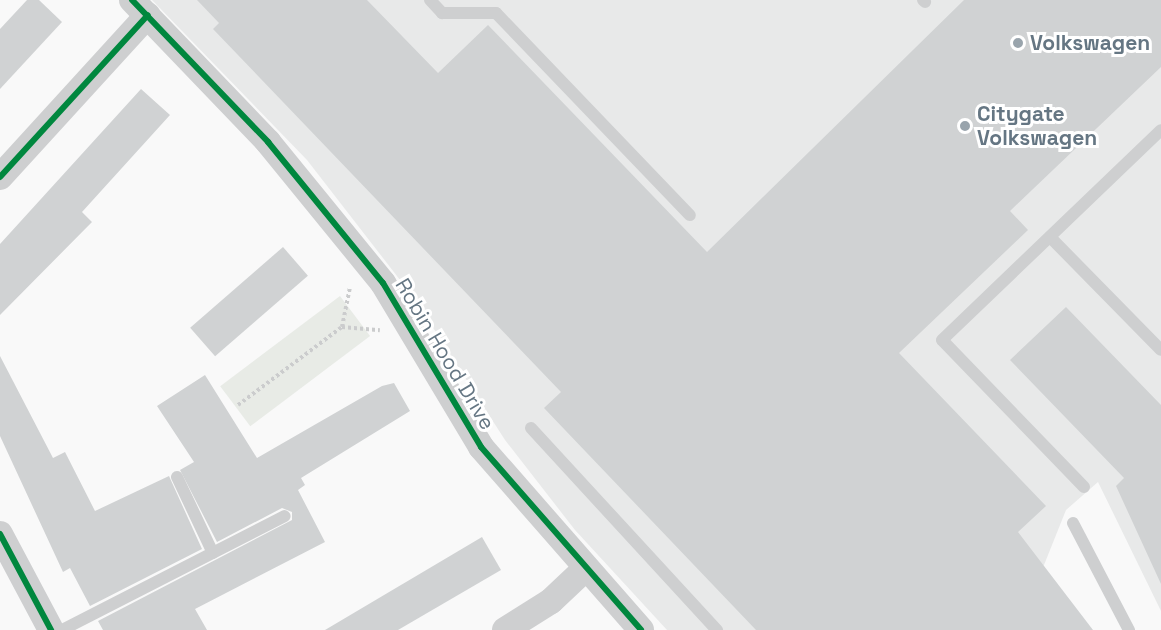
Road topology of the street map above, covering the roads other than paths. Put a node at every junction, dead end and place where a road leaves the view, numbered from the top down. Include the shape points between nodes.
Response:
1 (430, 0) edge
2 (140, 8) edge
3 (1161, 130) edge
4 (0, 177) edge
5 (690, 215) dead end
6 (1050, 237) junction
7 (1161, 350) edge
8 (531, 428) dead end
9 (177, 477) dead end
10 (1084, 487) dead end
11 (285, 516) dead end
12 (1073, 524) dead end
13 (0, 534) edge
14 (213, 553) junction
15 (585, 569) junction
16 (51, 630) edge
17 (62, 630) edge
18 (505, 630) edge
19 (641, 630) edge
20 (717, 630) edge
21 (1129, 630) edge

1 - 5 lane via 442,13 496,13
2 - 4 street
2 - 15 street, Robin Hood Drive via 268,142 383,283 481,447
3 - 6 lane
6 - 7 lane
6 - 10 lane via 942,340
8 - 20 lane
9 - 14 lane
11 - 14 lane
12 - 21 lane
13 - 16 street
14 - 17 lane
15 - 18 street via 551,601
15 - 19 street, Robin Hood Drive

